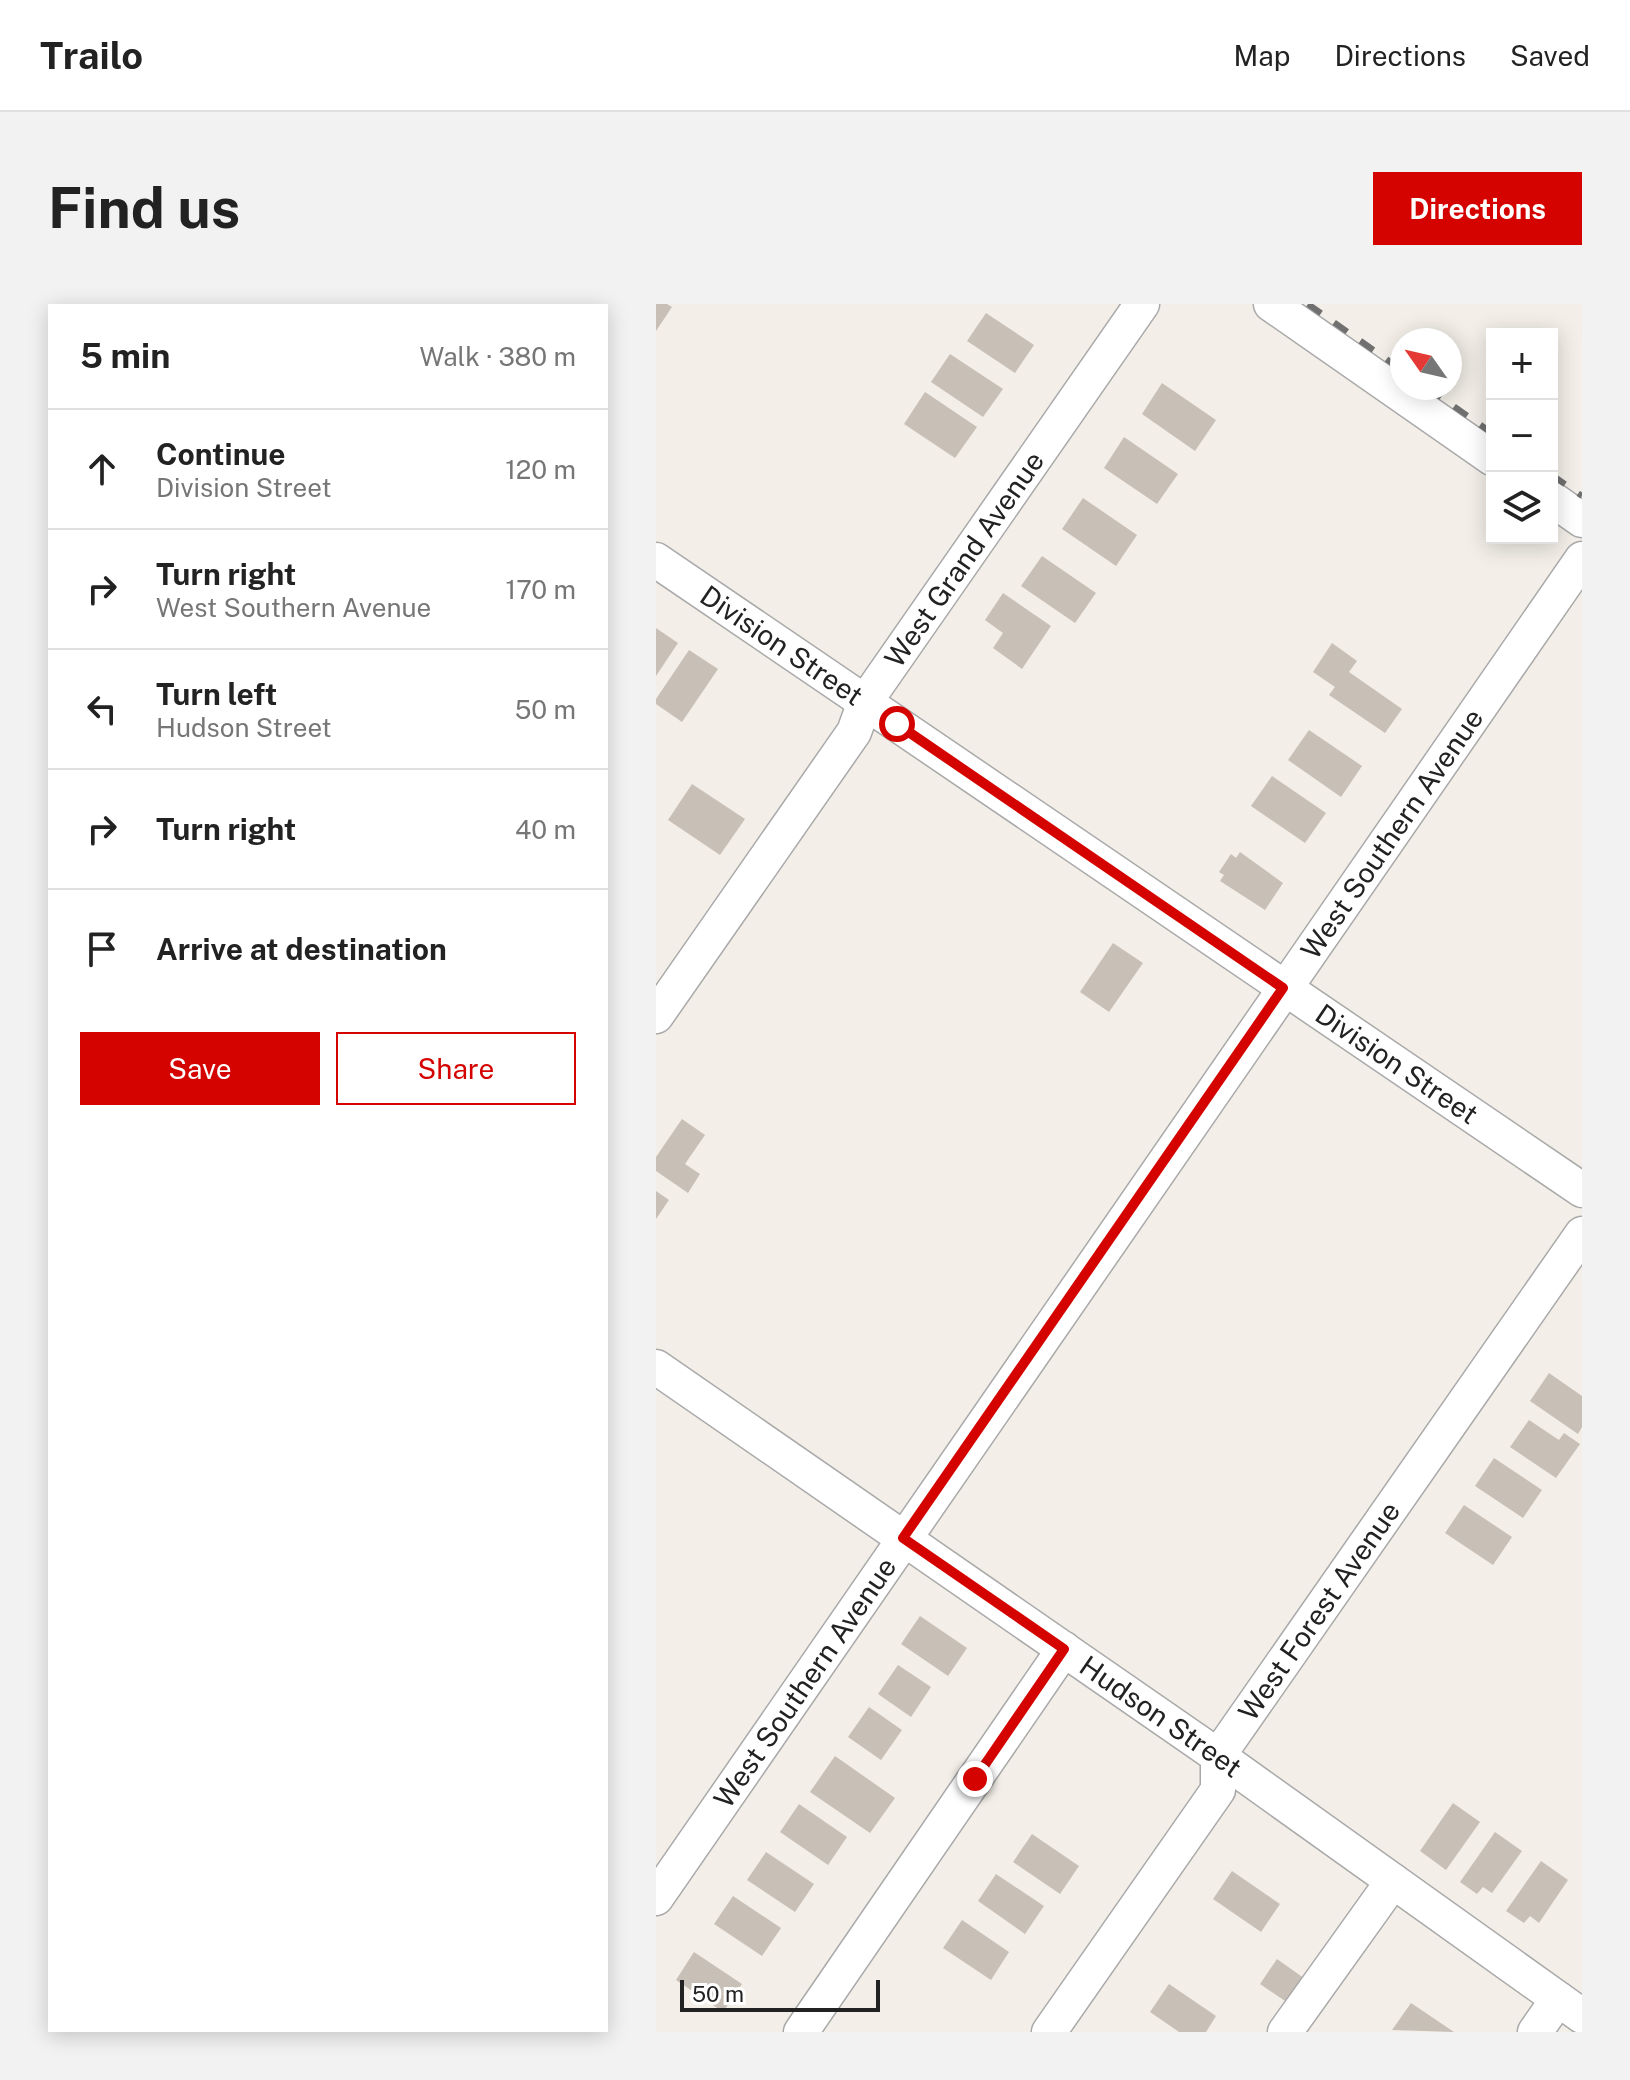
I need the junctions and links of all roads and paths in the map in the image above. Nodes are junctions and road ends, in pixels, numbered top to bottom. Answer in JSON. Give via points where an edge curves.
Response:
{"nodes":[{"id":1,"x":1142,"y":304,"type":"edge"},
{"id":2,"x":1271,"y":304,"type":"edge"},
{"id":3,"x":1486,"y":454,"type":"edge"},
{"id":4,"x":1558,"y":503,"type":"edge"},
{"id":5,"x":1582,"y":520,"type":"edge"},
{"id":6,"x":1582,"y":559,"type":"edge"},
{"id":7,"x":657,"y":562,"type":"edge"},
{"id":8,"x":865,"y":702,"type":"junction"},
{"id":9,"x":1283,"y":988,"type":"junction"},
{"id":10,"x":656,"y":1016,"type":"edge"},
{"id":11,"x":1582,"y":1190,"type":"edge"},
{"id":12,"x":1582,"y":1234,"type":"edge"},
{"id":13,"x":656,"y":1367,"type":"edge"},
{"id":14,"x":903,"y":1538,"type":"junction"},
{"id":15,"x":1064,"y":1649,"type":"junction"},
{"id":16,"x":1218,"y":1756,"type":"junction"},
{"id":17,"x":1393,"y":1881,"type":"junction"},
{"id":18,"x":656,"y":1898,"type":"edge"},
{"id":19,"x":1570,"y":2008,"type":"edge"},
{"id":20,"x":801,"y":2032,"type":"edge"},
{"id":21,"x":1049,"y":2032,"type":"edge"},
{"id":22,"x":1285,"y":2032,"type":"edge"},
{"id":23,"x":1535,"y":2032,"type":"edge"}],
"edges":[{"from":1,"to":8,"type":"street","name":"West Grand Avenue"},
{"from":2,"to":3,"type":"street"},
{"from":4,"to":5,"type":"street"},
{"from":6,"to":9,"type":"street","name":"West Southern Avenue"},
{"from":7,"to":8,"type":"street","name":"Division Street"},
{"from":8,"to":9,"type":"street","name":"Division Street"},
{"from":8,"to":10,"type":"street","name":"West Grand Avenue","via":[[851,737]]},
{"from":9,"to":11,"type":"street","name":"Division Street"},
{"from":9,"to":14,"type":"street","name":"West Southern Avenue"},
{"from":12,"to":16,"type":"street","name":"West Forest Avenue"},
{"from":13,"to":14,"type":"street","name":"Hudson Street"},
{"from":14,"to":15,"type":"street","name":"Hudson Street"},
{"from":14,"to":18,"type":"street","name":"West Southern Avenue"},
{"from":15,"to":16,"type":"street","name":"Hudson Street"},
{"from":15,"to":20,"type":"street"},
{"from":16,"to":17,"type":"street","name":"Hudson Street"},
{"from":16,"to":21,"type":"street","name":"West Forest Avenue","via":[[1218,1790]]},
{"from":17,"to":19,"type":"street","name":"Hudson Street"},
{"from":17,"to":22,"type":"street"},
{"from":19,"to":23,"type":"street"}]}
